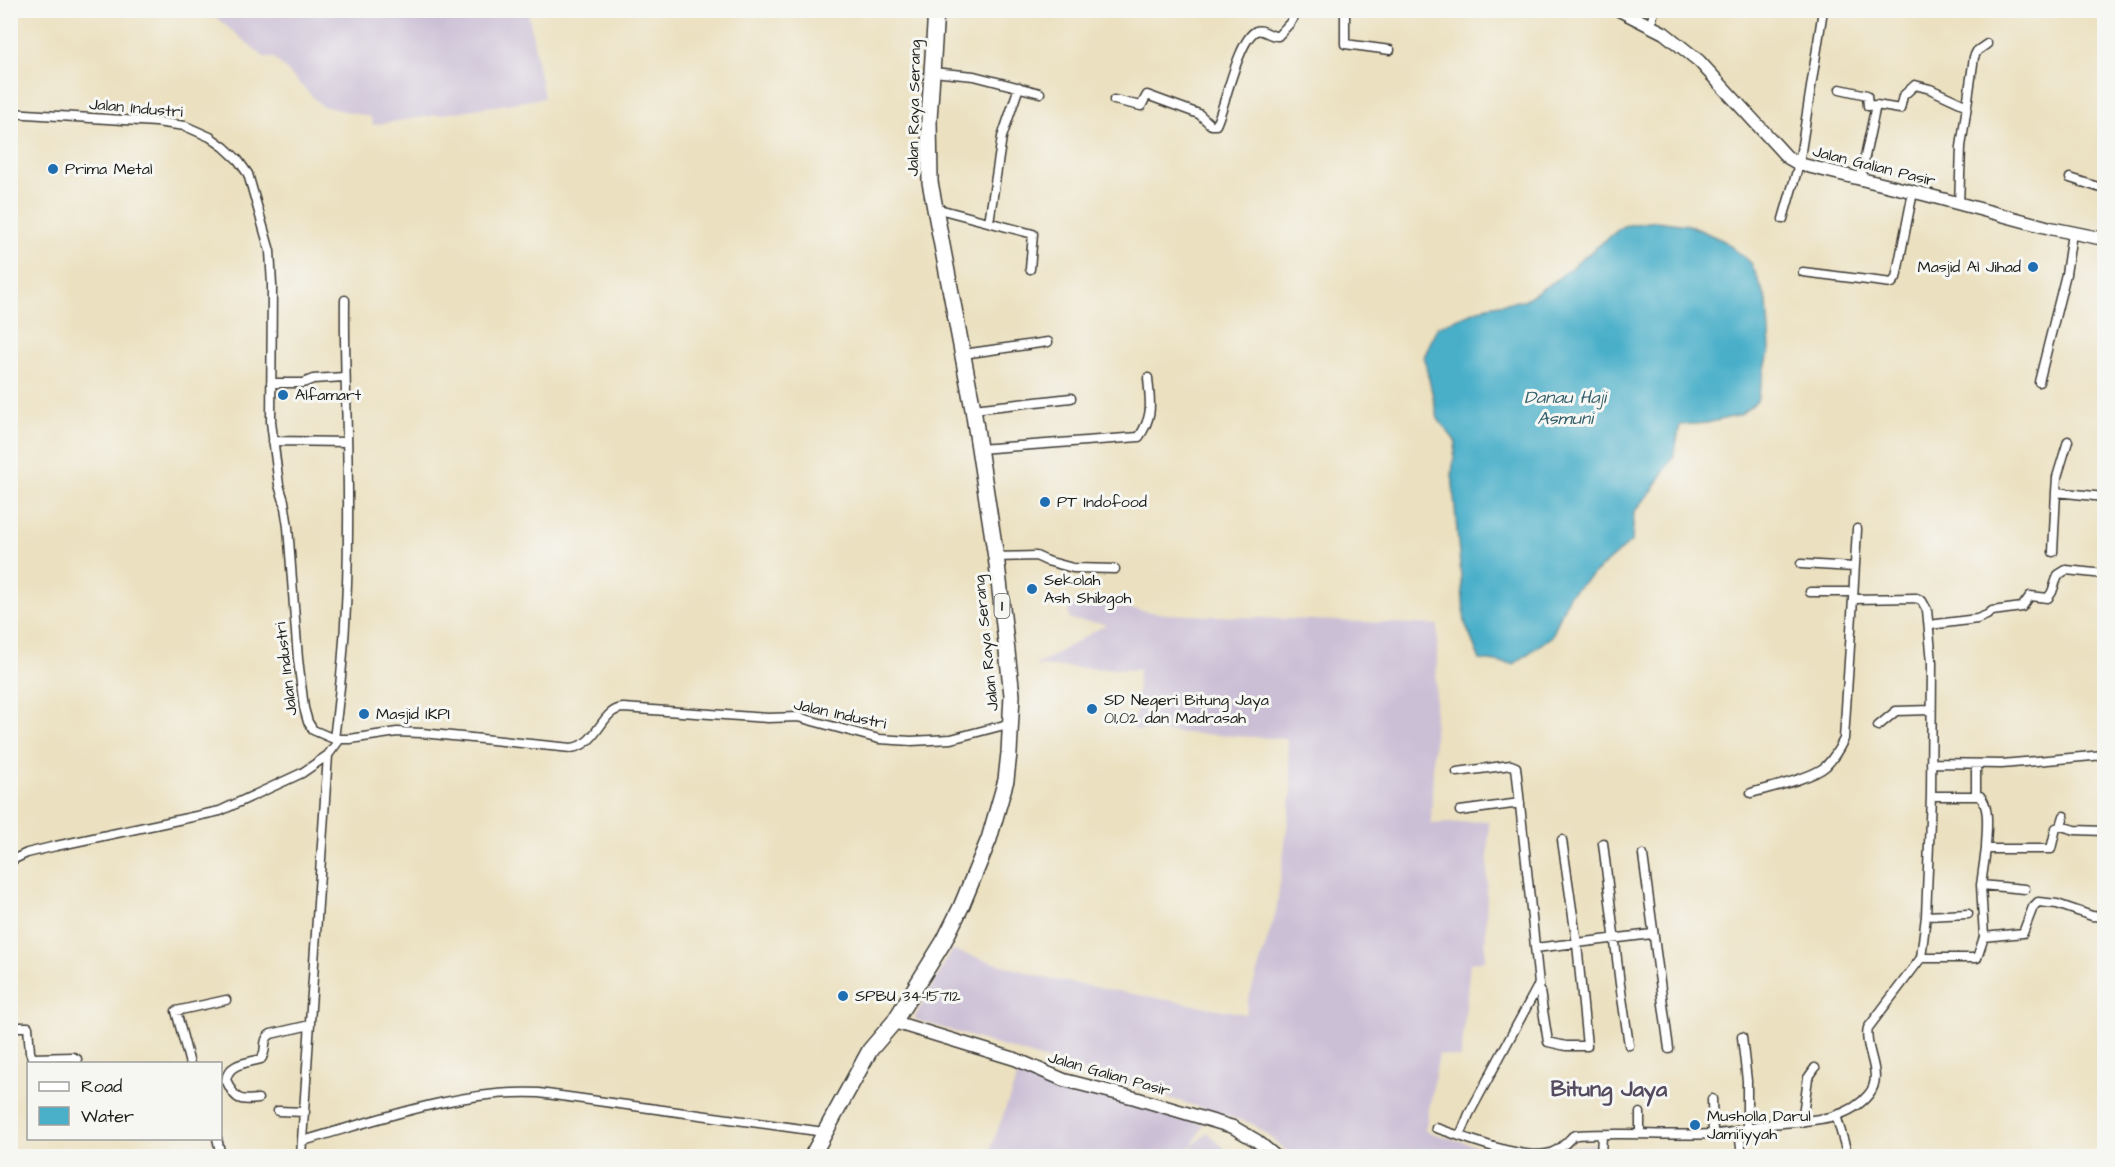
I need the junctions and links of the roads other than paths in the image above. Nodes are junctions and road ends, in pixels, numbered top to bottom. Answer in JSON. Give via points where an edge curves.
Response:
{"nodes":[{"id":1,"x":936,"y":10,"type":"edge"},
{"id":2,"x":1298,"y":10,"type":"edge"},
{"id":3,"x":1345,"y":10,"type":"edge"},
{"id":4,"x":1619,"y":10,"type":"edge"},
{"id":5,"x":1654,"y":10,"type":"edge"},
{"id":6,"x":1823,"y":10,"type":"edge"},
{"id":7,"x":1651,"y":25,"type":"junction"},
{"id":8,"x":1987,"y":44,"type":"dead end"},
{"id":9,"x":1390,"y":50,"type":"dead end"},
{"id":10,"x":932,"y":72,"type":"junction"},
{"id":11,"x":1020,"y":87,"type":"junction"},
{"id":12,"x":1840,"y":89,"type":"dead end"},
{"id":13,"x":1040,"y":93,"type":"dead end"},
{"id":14,"x":1114,"y":100,"type":"dead end"},
{"id":15,"x":1876,"y":105,"type":"junction"},
{"id":16,"x":1967,"y":106,"type":"junction"},
{"id":17,"x":10,"y":113,"type":"edge"},
{"id":18,"x":1800,"y":164,"type":"junction"},
{"id":19,"x":2070,"y":178,"type":"dead end"},
{"id":20,"x":1860,"y":180,"type":"junction"},
{"id":21,"x":2104,"y":189,"type":"edge"},
{"id":22,"x":1913,"y":192,"type":"junction"},
{"id":23,"x":1959,"y":205,"type":"junction"},
{"id":24,"x":935,"y":208,"type":"junction"},
{"id":25,"x":1783,"y":219,"type":"dead end"},
{"id":26,"x":989,"y":222,"type":"junction"},
{"id":27,"x":2072,"y":232,"type":"junction"},
{"id":28,"x":2104,"y":239,"type":"edge"},
{"id":29,"x":1030,"y":269,"type":"dead end"},
{"id":30,"x":1803,"y":272,"type":"dead end"},
{"id":31,"x":345,"y":300,"type":"dead end"},
{"id":32,"x":1048,"y":342,"type":"dead end"},
{"id":33,"x":963,"y":354,"type":"junction"},
{"id":34,"x":344,"y":377,"type":"junction"},
{"id":35,"x":1148,"y":378,"type":"dead end"},
{"id":36,"x":2039,"y":382,"type":"dead end"},
{"id":37,"x":271,"y":383,"type":"junction"},
{"id":38,"x":1071,"y":398,"type":"dead end"},
{"id":39,"x":973,"y":409,"type":"junction"},
{"id":40,"x":273,"y":441,"type":"junction"},
{"id":41,"x":2068,"y":441,"type":"dead end"},
{"id":42,"x":347,"y":442,"type":"junction"},
{"id":43,"x":979,"y":449,"type":"junction"},
{"id":44,"x":2056,"y":492,"type":"junction"},
{"id":45,"x":2104,"y":497,"type":"edge"},
{"id":46,"x":1857,"y":529,"type":"dead end"},
{"id":47,"x":2053,"y":552,"type":"dead end"},
{"id":48,"x":996,"y":557,"type":"junction"},
{"id":49,"x":1801,"y":564,"type":"dead end"},
{"id":50,"x":1854,"y":567,"type":"junction"},
{"id":51,"x":1115,"y":569,"type":"dead end"},
{"id":52,"x":2104,"y":574,"type":"edge"},
{"id":53,"x":1810,"y":592,"type":"dead end"},
{"id":54,"x":1853,"y":596,"type":"junction"},
{"id":55,"x":1929,"y":625,"type":"junction"},
{"id":56,"x":1931,"y":710,"type":"junction"},
{"id":57,"x":1012,"y":723,"type":"junction"},
{"id":58,"x":1878,"y":726,"type":"dead end"},
{"id":59,"x":337,"y":739,"type":"junction"},
{"id":60,"x":328,"y":755,"type":"junction"},
{"id":61,"x":2104,"y":755,"type":"edge"},
{"id":62,"x":1931,"y":763,"type":"junction"},
{"id":63,"x":1976,"y":764,"type":"junction"},
{"id":64,"x":1457,"y":772,"type":"dead end"},
{"id":65,"x":1751,"y":793,"type":"dead end"},
{"id":66,"x":1976,"y":795,"type":"junction"},
{"id":67,"x":1931,"y":796,"type":"junction"},
{"id":68,"x":1520,"y":803,"type":"junction"},
{"id":69,"x":1460,"y":811,"type":"dead end"},
{"id":70,"x":2064,"y":816,"type":"dead end"},
{"id":71,"x":2061,"y":826,"type":"junction"},
{"id":72,"x":2104,"y":831,"type":"edge"},
{"id":73,"x":1562,"y":840,"type":"dead end"},
{"id":74,"x":1603,"y":843,"type":"dead end"},
{"id":75,"x":1986,"y":849,"type":"junction"},
{"id":76,"x":1643,"y":855,"type":"dead end"},
{"id":77,"x":10,"y":861,"type":"edge"},
{"id":78,"x":1982,"y":885,"type":"junction"},
{"id":79,"x":2025,"y":889,"type":"dead end"},
{"id":80,"x":1968,"y":914,"type":"dead end"},
{"id":81,"x":1926,"y":916,"type":"junction"},
{"id":82,"x":2104,"y":917,"type":"edge"},
{"id":83,"x":1652,"y":934,"type":"junction"},
{"id":84,"x":1984,"y":937,"type":"junction"},
{"id":85,"x":1615,"y":939,"type":"junction"},
{"id":86,"x":1577,"y":944,"type":"junction"},
{"id":87,"x":1535,"y":948,"type":"junction"},
{"id":88,"x":1921,"y":958,"type":"junction"},
{"id":89,"x":1539,"y":984,"type":"junction"},
{"id":90,"x":226,"y":1000,"type":"dead end"},
{"id":91,"x":894,"y":1022,"type":"junction"},
{"id":92,"x":310,"y":1025,"type":"junction"},
{"id":93,"x":10,"y":1027,"type":"edge"},
{"id":94,"x":1743,"y":1037,"type":"dead end"},
{"id":95,"x":1629,"y":1045,"type":"dead end"},
{"id":96,"x":1669,"y":1049,"type":"dead end"},
{"id":97,"x":78,"y":1062,"type":"edge"},
{"id":98,"x":189,"y":1062,"type":"edge"},
{"id":99,"x":1815,"y":1068,"type":"dead end"},
{"id":100,"x":223,"y":1081,"type":"edge"},
{"id":101,"x":258,"y":1099,"type":"dead end"},
{"id":102,"x":1712,"y":1099,"type":"dead end"},
{"id":103,"x":278,"y":1112,"type":"dead end"},
{"id":104,"x":305,"y":1112,"type":"junction"},
{"id":105,"x":1640,"y":1113,"type":"dead end"},
{"id":106,"x":1836,"y":1115,"type":"junction"},
{"id":107,"x":1802,"y":1122,"type":"junction"},
{"id":108,"x":1436,"y":1128,"type":"dead end"},
{"id":109,"x":1743,"y":1130,"type":"junction"},
{"id":110,"x":824,"y":1132,"type":"junction"},
{"id":111,"x":1640,"y":1134,"type":"junction"},
{"id":112,"x":1602,"y":1135,"type":"junction"},
{"id":113,"x":1713,"y":1135,"type":"junction"},
{"id":114,"x":1460,"y":1136,"type":"junction"},
{"id":115,"x":218,"y":1140,"type":"edge"},
{"id":116,"x":303,"y":1141,"type":"junction"},
{"id":117,"x":222,"y":1156,"type":"edge"},
{"id":118,"x":301,"y":1156,"type":"edge"},
{"id":119,"x":812,"y":1156,"type":"edge"},
{"id":120,"x":1275,"y":1156,"type":"edge"},
{"id":121,"x":1602,"y":1156,"type":"edge"},
{"id":122,"x":1742,"y":1156,"type":"edge"},
{"id":123,"x":1848,"y":1156,"type":"edge"}],
"edges":[{"from":1,"to":10,"type":"highway","name":"Jalan Raya Serang","number":"1"},
{"from":2,"to":14,"type":"street","via":[[1278,36],[1261,30],[1250,37],[1216,125],[1199,114],[1146,95],[1141,106]]},
{"from":3,"to":9,"type":"street","via":[[1345,44]]},
{"from":4,"to":7,"type":"street","name":"Jalan Galian Pasir"},
{"from":5,"to":7,"type":"street"},
{"from":6,"to":18,"type":"street"},
{"from":7,"to":18,"type":"street","name":"Jalan Galian Pasir","via":[[1699,61],[1787,157]]},
{"from":8,"to":16,"type":"street","via":[[1974,57]]},
{"from":10,"to":11,"type":"street","via":[[974,76]]},
{"from":10,"to":24,"type":"highway","name":"Jalan Raya Serang","number":"1","via":[[930,182]]},
{"from":11,"to":13,"type":"street"},
{"from":11,"to":26,"type":"street","via":[[1002,136]]},
{"from":12,"to":15,"type":"street","via":[[1867,95],[1868,106]]},
{"from":15,"to":16,"type":"street","via":[[1900,109],[1903,96],[1915,85]]},
{"from":15,"to":20,"type":"street"},
{"from":16,"to":23,"type":"street"},
{"from":17,"to":37,"type":"street","name":"Jalan Industri","via":[[185,126],[210,137],[238,160],[248,174],[270,251]]},
{"from":18,"to":20,"type":"street","name":"Jalan Galian Pasir"},
{"from":18,"to":25,"type":"street"},
{"from":19,"to":21,"type":"street"},
{"from":20,"to":22,"type":"street","name":"Jalan Galian Pasir"},
{"from":22,"to":23,"type":"street","name":"Jalan Galian Pasir"},
{"from":22,"to":30,"type":"street","via":[[1892,283]]},
{"from":23,"to":27,"type":"street","name":"Jalan Galian Pasir"},
{"from":24,"to":26,"type":"street"},
{"from":24,"to":33,"type":"highway","name":"Jalan Raya Serang","number":"1"},
{"from":26,"to":29,"type":"street","via":[[1033,234]]},
{"from":27,"to":28,"type":"street","name":"Jalan Galian Pasir"},
{"from":27,"to":36,"type":"street","via":[[2066,274]]},
{"from":31,"to":34,"type":"street"},
{"from":32,"to":33,"type":"street"},
{"from":33,"to":39,"type":"highway","name":"Jalan Raya Serang","number":"1"},
{"from":34,"to":37,"type":"street"},
{"from":34,"to":42,"type":"street"},
{"from":35,"to":43,"type":"street","via":[[1151,409],[1148,424],[1139,437]]},
{"from":37,"to":40,"type":"street","name":"Jalan Industri"},
{"from":38,"to":39,"type":"street"},
{"from":39,"to":43,"type":"highway","name":"Jalan Raya Serang","number":"1"},
{"from":40,"to":42,"type":"street"},
{"from":40,"to":59,"type":"street","name":"Jalan Industri","via":[[288,527],[304,708],[313,730]]},
{"from":41,"to":44,"type":"street"},
{"from":42,"to":59,"type":"street","via":[[348,553]]},
{"from":43,"to":48,"type":"highway","name":"Jalan Raya Serang","number":"1"},
{"from":44,"to":45,"type":"street"},
{"from":44,"to":47,"type":"street"},
{"from":46,"to":50,"type":"street"},
{"from":48,"to":51,"type":"street","via":[[1036,556],[1073,568]]},
{"from":48,"to":57,"type":"highway","name":"Jalan Raya Serang","number":"1"},
{"from":49,"to":50,"type":"street"},
{"from":50,"to":54,"type":"street"},
{"from":52,"to":55,"type":"street","via":[[2066,570],[2058,575],[2048,598],[2030,597],[2022,607],[1992,611],[1977,620]]},
{"from":53,"to":54,"type":"street"},
{"from":54,"to":55,"type":"street","via":[[1916,598],[1928,610]]},
{"from":54,"to":65,"type":"street","via":[[1844,739],[1840,747],[1824,768]]},
{"from":55,"to":56,"type":"street"},
{"from":56,"to":58,"type":"street","via":[[1896,711]]},
{"from":56,"to":62,"type":"street"},
{"from":57,"to":59,"type":"street","name":"Jalan Industri","via":[[951,739],[911,741],[879,739],[798,717],[623,708],[613,710],[588,742],[576,748],[397,732]]},
{"from":57,"to":91,"type":"highway","name":"Jalan Raya Serang","number":"1","via":[[1006,780],[970,886],[944,941]]},
{"from":59,"to":60,"type":"street"},
{"from":60,"to":77,"type":"street","via":[[302,773],[220,811],[56,846]]},
{"from":60,"to":92,"type":"street"},
{"from":61,"to":63,"type":"street"},
{"from":62,"to":63,"type":"street"},
{"from":62,"to":67,"type":"street"},
{"from":63,"to":66,"type":"street"},
{"from":64,"to":68,"type":"street","via":[[1514,765]]},
{"from":66,"to":67,"type":"street"},
{"from":66,"to":75,"type":"street","via":[[1983,799],[1986,812]]},
{"from":67,"to":81,"type":"street"},
{"from":68,"to":69,"type":"street"},
{"from":68,"to":87,"type":"street"},
{"from":70,"to":71,"type":"street"},
{"from":71,"to":72,"type":"street"},
{"from":71,"to":75,"type":"street","via":[[2056,828],[2051,849]]},
{"from":73,"to":86,"type":"street"},
{"from":74,"to":85,"type":"street"},
{"from":75,"to":78,"type":"street"},
{"from":76,"to":83,"type":"street"},
{"from":78,"to":79,"type":"street"},
{"from":78,"to":84,"type":"street"},
{"from":80,"to":81,"type":"street"},
{"from":81,"to":88,"type":"street"},
{"from":82,"to":84,"type":"street","via":[[2038,902],[2023,933]]},
{"from":83,"to":85,"type":"street"},
{"from":83,"to":96,"type":"street"},
{"from":84,"to":88,"type":"street","via":[[1977,958]]},
{"from":85,"to":86,"type":"street"},
{"from":85,"to":95,"type":"street"},
{"from":86,"to":87,"type":"street"},
{"from":86,"to":89,"type":"street","via":[[1587,1046],[1548,1042]]},
{"from":87,"to":89,"type":"street"},
{"from":88,"to":106,"type":"street","via":[[1868,1028],[1874,1085],[1847,1112]]},
{"from":89,"to":114,"type":"street"},
{"from":90,"to":98,"type":"street","via":[[176,1011]]},
{"from":91,"to":110,"type":"highway","name":"Jalan Raya Serang","number":"1","via":[[870,1050]]},
{"from":91,"to":120,"type":"street","name":"Jalan Galian Pasir","via":[[1015,1059],[1064,1080],[1233,1127]]},
{"from":92,"to":100,"type":"street","via":[[267,1036],[264,1057],[234,1067]]},
{"from":92,"to":104,"type":"street"},
{"from":93,"to":97,"type":"street","via":[[28,1027],[32,1058],[73,1057]]},
{"from":94,"to":109,"type":"street","via":[[1747,1082]]},
{"from":99,"to":107,"type":"street","via":[[1808,1078]]},
{"from":100,"to":101,"type":"street","via":[[240,1100]]},
{"from":102,"to":113,"type":"street"},
{"from":103,"to":104,"type":"street"},
{"from":104,"to":116,"type":"street"},
{"from":105,"to":111,"type":"street"},
{"from":106,"to":107,"type":"street"},
{"from":106,"to":123,"type":"street"},
{"from":107,"to":109,"type":"street"},
{"from":108,"to":114,"type":"street"},
{"from":109,"to":113,"type":"street"},
{"from":109,"to":122,"type":"street"},
{"from":110,"to":116,"type":"street","via":[[515,1092],[399,1113]]},
{"from":110,"to":119,"type":"highway","name":"Jalan Raya Serang","number":"1"},
{"from":111,"to":112,"type":"street"},
{"from":111,"to":113,"type":"street"},
{"from":112,"to":114,"type":"street","via":[[1573,1136],[1554,1153],[1535,1155]]},
{"from":112,"to":121,"type":"street"},
{"from":115,"to":117,"type":"street"},
{"from":116,"to":118,"type":"street"}]}
